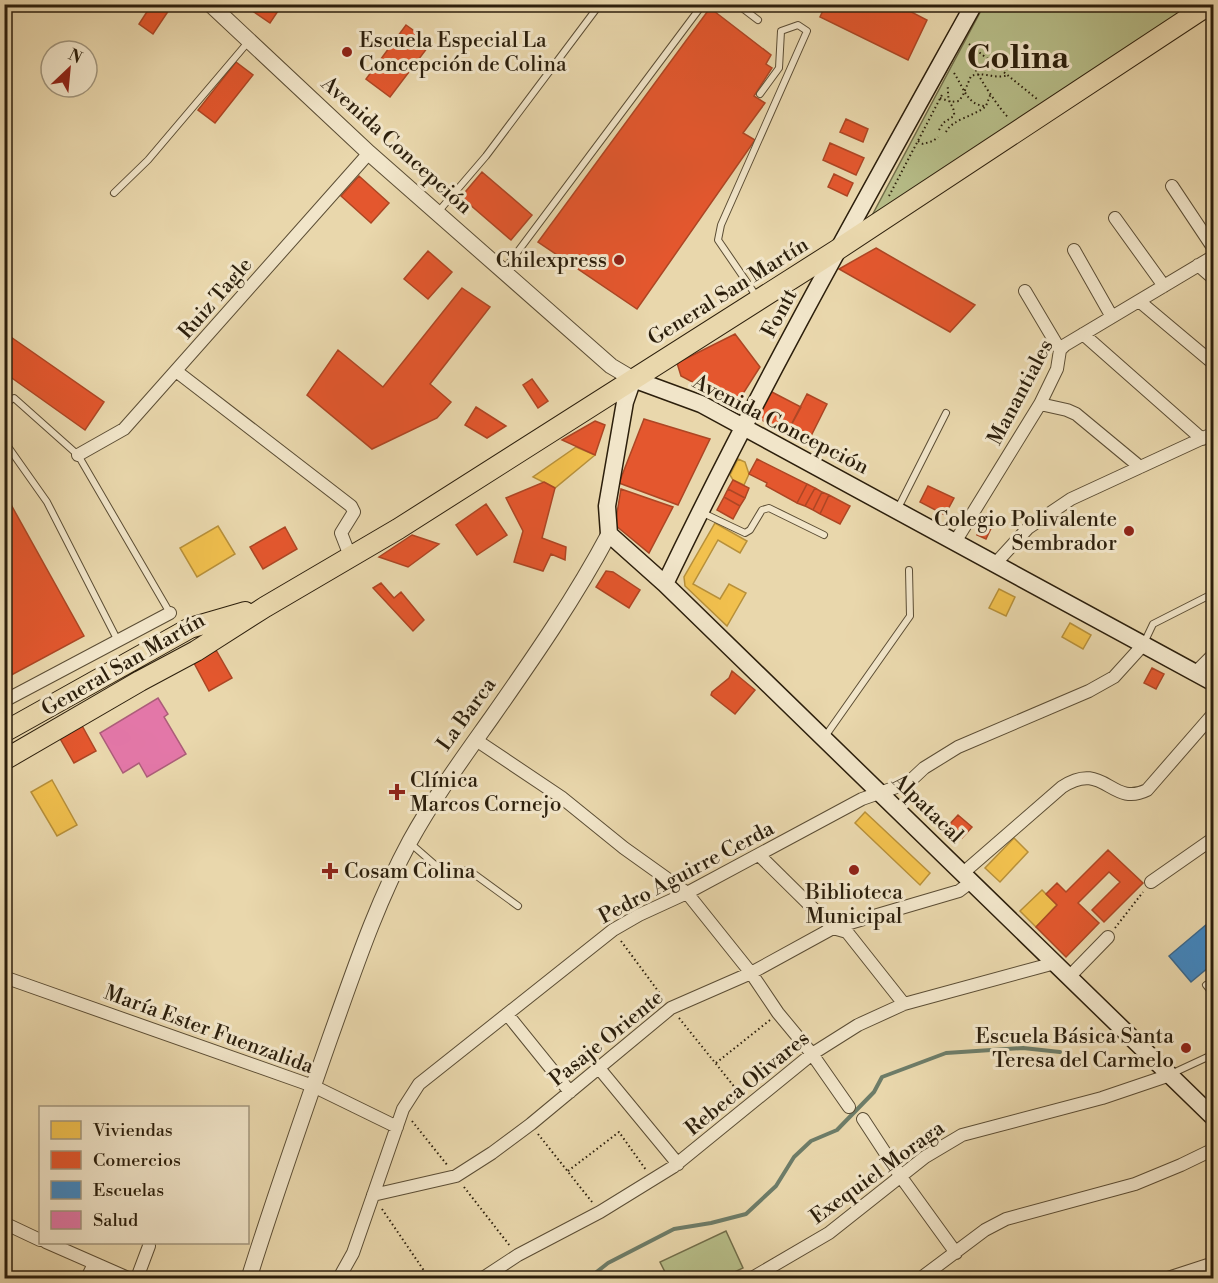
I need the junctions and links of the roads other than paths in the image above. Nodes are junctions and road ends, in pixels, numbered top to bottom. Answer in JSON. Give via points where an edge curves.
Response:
{"nodes":[{"id":1,"x":210,"y":4,"type":"edge"},
{"id":2,"x":600,"y":4,"type":"edge"},
{"id":3,"x":703,"y":4,"type":"edge"},
{"id":4,"x":737,"y":4,"type":"edge"},
{"id":5,"x":974,"y":4,"type":"edge"},
{"id":6,"x":1210,"y":4,"type":"edge"},
{"id":7,"x":758,"y":20,"type":"dead end"},
{"id":8,"x":249,"y":40,"type":"junction"},
{"id":9,"x":760,"y":94,"type":"dead end"},
{"id":10,"x":369,"y":153,"type":"junction"},
{"id":11,"x":1172,"y":186,"type":"dead end"},
{"id":12,"x":114,"y":193,"type":"dead end"},
{"id":13,"x":437,"y":212,"type":"junction"},
{"id":14,"x":1115,"y":218,"type":"dead end"},
{"id":15,"x":1214,"y":249,"type":"edge"},
{"id":16,"x":837,"y":250,"type":"junction"},
{"id":17,"x":1074,"y":250,"type":"dead end"},
{"id":18,"x":1214,"y":256,"type":"edge"},
{"id":19,"x":1198,"y":265,"type":"junction"},
{"id":20,"x":504,"y":270,"type":"junction"},
{"id":21,"x":1214,"y":279,"type":"edge"},
{"id":22,"x":1164,"y":286,"type":"junction"},
{"id":23,"x":1024,"y":291,"type":"dead end"},
{"id":24,"x":758,"y":300,"type":"junction"},
{"id":25,"x":1139,"y":301,"type":"junction"},
{"id":26,"x":1112,"y":317,"type":"junction"},
{"id":27,"x":1083,"y":334,"type":"junction"},
{"id":28,"x":1060,"y":350,"type":"junction"},
{"id":29,"x":1214,"y":364,"type":"edge"},
{"id":30,"x":176,"y":371,"type":"junction"},
{"id":31,"x":633,"y":379,"type":"junction"},
{"id":32,"x":4,"y":404,"type":"edge"},
{"id":33,"x":1040,"y":404,"type":"junction"},
{"id":34,"x":946,"y":413,"type":"dead end"},
{"id":35,"x":744,"y":427,"type":"junction"},
{"id":36,"x":1208,"y":436,"type":"edge"},
{"id":37,"x":4,"y":441,"type":"edge"},
{"id":38,"x":78,"y":455,"type":"junction"},
{"id":39,"x":1140,"y":467,"type":"junction"},
{"id":40,"x":897,"y":510,"type":"junction"},
{"id":41,"x":700,"y":511,"type":"junction"},
{"id":42,"x":609,"y":534,"type":"junction"},
{"id":43,"x":824,"y":535,"type":"dead end"},
{"id":44,"x":955,"y":542,"type":"junction"},
{"id":45,"x":350,"y":556,"type":"junction"},
{"id":46,"x":995,"y":564,"type":"junction"},
{"id":47,"x":909,"y":570,"type":"dead end"},
{"id":48,"x":665,"y":584,"type":"junction"},
{"id":49,"x":1214,"y":593,"type":"edge"},
{"id":50,"x":265,"y":607,"type":"junction"},
{"id":51,"x":170,"y":613,"type":"joint"},
{"id":52,"x":118,"y":642,"type":"junction"},
{"id":53,"x":1143,"y":645,"type":"junction"},
{"id":54,"x":1214,"y":654,"type":"edge"},
{"id":55,"x":130,"y":663,"type":"junction"},
{"id":56,"x":1195,"y":673,"type":"junction"},
{"id":57,"x":140,"y":681,"type":"junction"},
{"id":58,"x":1214,"y":683,"type":"edge"},
{"id":59,"x":4,"y":701,"type":"edge"},
{"id":60,"x":1214,"y":713,"type":"edge"},
{"id":61,"x":4,"y":732,"type":"edge"},
{"id":62,"x":824,"y":738,"type":"junction"},
{"id":63,"x":476,"y":740,"type":"junction"},
{"id":64,"x":4,"y":760,"type":"edge"},
{"id":65,"x":881,"y":794,"type":"junction"},
{"id":66,"x":1214,"y":838,"type":"edge"},
{"id":67,"x":410,"y":842,"type":"junction"},
{"id":68,"x":759,"y":855,"type":"junction"},
{"id":69,"x":967,"y":878,"type":"junction"},
{"id":70,"x":1151,"y":882,"type":"road end"},
{"id":71,"x":687,"y":893,"type":"junction"},
{"id":72,"x":518,"y":906,"type":"dead end"},
{"id":73,"x":833,"y":928,"type":"junction"},
{"id":74,"x":1108,"y":938,"type":"road end"},
{"id":75,"x":1055,"y":963,"type":"junction"},
{"id":76,"x":751,"y":973,"type":"junction"},
{"id":77,"x":4,"y":977,"type":"edge"},
{"id":78,"x":1070,"y":977,"type":"junction"},
{"id":79,"x":1206,"y":985,"type":"dead end"},
{"id":80,"x":1214,"y":995,"type":"edge"},
{"id":81,"x":904,"y":1004,"type":"junction"},
{"id":82,"x":507,"y":1014,"type":"junction"},
{"id":83,"x":812,"y":1054,"type":"junction"},
{"id":84,"x":1214,"y":1054,"type":"edge"},
{"id":85,"x":598,"y":1067,"type":"junction"},
{"id":86,"x":1170,"y":1075,"type":"junction"},
{"id":87,"x":313,"y":1086,"type":"junction"},
{"id":88,"x":570,"y":1092,"type":"junction"},
{"id":89,"x":849,"y":1107,"type":"dead end"},
{"id":90,"x":1214,"y":1118,"type":"edge"},
{"id":91,"x":863,"y":1119,"type":"dead end"},
{"id":92,"x":397,"y":1127,"type":"junction"},
{"id":93,"x":1214,"y":1149,"type":"edge"},
{"id":94,"x":678,"y":1164,"type":"junction"},
{"id":95,"x":901,"y":1178,"type":"junction"},
{"id":96,"x":373,"y":1195,"type":"junction"},
{"id":97,"x":4,"y":1223,"type":"edge"},
{"id":98,"x":39,"y":1240,"type":"edge"},
{"id":99,"x":50,"y":1244,"type":"edge"},
{"id":100,"x":149,"y":1246,"type":"dead end"},
{"id":101,"x":956,"y":1253,"type":"junction"},
{"id":102,"x":1214,"y":1263,"type":"edge"},
{"id":103,"x":94,"y":1264,"type":"junction"},
{"id":104,"x":938,"y":1274,"type":"edge"},
{"id":105,"x":87,"y":1278,"type":"edge"},
{"id":106,"x":128,"y":1278,"type":"edge"},
{"id":107,"x":136,"y":1278,"type":"edge"},
{"id":108,"x":249,"y":1278,"type":"edge"},
{"id":109,"x":339,"y":1278,"type":"edge"},
{"id":110,"x":483,"y":1278,"type":"edge"},
{"id":111,"x":752,"y":1278,"type":"edge"},
{"id":112,"x":921,"y":1278,"type":"edge"},
{"id":113,"x":1168,"y":1278,"type":"edge"}],
"edges":[{"from":1,"to":8,"type":"street","name":"Avenida Concepción"},
{"from":2,"to":13,"type":"lane","via":[[486,156]]},
{"from":3,"to":20,"type":"lane"},
{"from":4,"to":7,"type":"lane"},
{"from":5,"to":16,"type":"main road","name":"Fontt"},
{"from":6,"to":16,"type":"main road","name":"General San Martín"},
{"from":8,"to":10,"type":"street","name":"Avenida Concepción"},
{"from":8,"to":12,"type":"lane","via":[[148,160]]},
{"from":9,"to":24,"type":"lane","via":[[779,68],[781,31],[798,25],[807,31],[721,225],[718,240]]},
{"from":10,"to":13,"type":"street","name":"Avenida Concepción"},
{"from":10,"to":30,"type":"street","name":"Ruiz Tagle"},
{"from":11,"to":15,"type":"street"},
{"from":13,"to":20,"type":"street","name":"Avenida Concepción"},
{"from":14,"to":22,"type":"street"},
{"from":16,"to":24,"type":"main road","name":"General San Martín"},
{"from":16,"to":35,"type":"main road","name":"Fontt"},
{"from":17,"to":26,"type":"street"},
{"from":18,"to":19,"type":"street","name":"Manantiales"},
{"from":19,"to":21,"type":"street"},
{"from":19,"to":22,"type":"street","name":"Manantiales"},
{"from":20,"to":31,"type":"street","name":"Avenida Concepción","via":[[611,366]]},
{"from":22,"to":25,"type":"street","name":"Manantiales"},
{"from":23,"to":28,"type":"street"},
{"from":24,"to":31,"type":"main road","name":"General San Martín"},
{"from":25,"to":26,"type":"street","name":"Manantiales"},
{"from":25,"to":29,"type":"street"},
{"from":26,"to":27,"type":"street","name":"Manantiales"},
{"from":27,"to":28,"type":"street","name":"Manantiales"},
{"from":27,"to":36,"type":"street"},
{"from":28,"to":33,"type":"street","name":"Manantiales","via":[[1057,369]]},
{"from":30,"to":38,"type":"street","name":"Ruiz Tagle","via":[[124,429]]},
{"from":30,"to":45,"type":"street","via":[[351,506],[354,512],[341,533]]},
{"from":31,"to":35,"type":"main road","name":"Avenida Concepción","via":[[701,404]]},
{"from":31,"to":42,"type":"main road","via":[[607,506]]},
{"from":31,"to":45,"type":"main road","name":"General San Martín"},
{"from":32,"to":38,"type":"lane","via":[[14,399]]},
{"from":33,"to":39,"type":"street","via":[[1076,414]]},
{"from":33,"to":44,"type":"street","name":"Manantiales"},
{"from":34,"to":40,"type":"lane"},
{"from":35,"to":40,"type":"main road","name":"Avenida Concepción"},
{"from":35,"to":41,"type":"main road","name":"Fontt"},
{"from":36,"to":39,"type":"street"},
{"from":37,"to":52,"type":"lane","via":[[47,502]]},
{"from":38,"to":51,"type":"lane"},
{"from":39,"to":46,"type":"street","via":[[1045,515]]},
{"from":40,"to":44,"type":"main road","name":"Avenida Concepción"},
{"from":41,"to":43,"type":"lane","via":[[745,533],[762,510],[769,508]]},
{"from":41,"to":48,"type":"main road","name":"Fontt"},
{"from":42,"to":48,"type":"main road","name":"Alpatacal"},
{"from":42,"to":63,"type":"street","name":"La Barca","via":[[552,630]]},
{"from":44,"to":46,"type":"main road","name":"Avenida Concepción"},
{"from":45,"to":50,"type":"main road","name":"General San Martín"},
{"from":46,"to":53,"type":"main road","name":"Avenida Concepción"},
{"from":47,"to":62,"type":"lane","via":[[910,616]]},
{"from":48,"to":62,"type":"main road","name":"Alpatacal"},
{"from":49,"to":53,"type":"lane","via":[[1153,624]]},
{"from":50,"to":55,"type":"main road","name":"General San Martín","via":[[190,628]]},
{"from":50,"to":57,"type":"main road","name":"General San Martín"},
{"from":51,"to":52,"type":"street"},
{"from":52,"to":55,"type":"street"},
{"from":52,"to":59,"type":"street"},
{"from":53,"to":56,"type":"main road","name":"Avenida Concepción"},
{"from":53,"to":65,"type":"street","name":"Pedro Aguirre Cerda","via":[[1114,677],[958,747],[908,783]]},
{"from":54,"to":56,"type":"street"},
{"from":55,"to":57,"type":"street"},
{"from":55,"to":61,"type":"main road","name":"General San Martín"},
{"from":56,"to":58,"type":"main road","name":"Avenida Concepción"},
{"from":57,"to":64,"type":"main road","name":"General San Martín"},
{"from":60,"to":69,"type":"street","name":"Pasaje Oriente","via":[[1147,790],[1124,795],[1094,778],[1073,779]]},
{"from":62,"to":65,"type":"main road","name":"Alpatacal"},
{"from":63,"to":67,"type":"street","name":"La Barca","via":[[447,779]]},
{"from":63,"to":71,"type":"street","via":[[561,797]]},
{"from":65,"to":68,"type":"street","name":"Pedro Aguirre Cerda","via":[[862,799]]},
{"from":65,"to":69,"type":"main road","name":"Alpatacal"},
{"from":66,"to":70,"type":"street"},
{"from":67,"to":72,"type":"lane","via":[[449,877],[470,871]]},
{"from":67,"to":87,"type":"street","name":"La Barca","via":[[361,948]]},
{"from":68,"to":71,"type":"street","name":"Pedro Aguirre Cerda"},
{"from":68,"to":73,"type":"street"},
{"from":69,"to":73,"type":"street","name":"Pasaje Oriente","via":[[959,891]]},
{"from":69,"to":75,"type":"main road","name":"Alpatacal"},
{"from":71,"to":76,"type":"street"},
{"from":71,"to":82,"type":"street","name":"Pedro Aguirre Cerda","via":[[613,930]]},
{"from":73,"to":76,"type":"street","name":"Pasaje Oriente"},
{"from":73,"to":81,"type":"street","via":[[847,933]]},
{"from":74,"to":78,"type":"street"},
{"from":75,"to":78,"type":"main road","name":"Alpatacal"},
{"from":75,"to":81,"type":"street","name":"Rebeca Olivares"},
{"from":76,"to":83,"type":"street"},
{"from":76,"to":85,"type":"street","name":"Pasaje Oriente","via":[[671,1008]]},
{"from":77,"to":87,"type":"street","name":"María Ester Fuenzalida"},
{"from":78,"to":86,"type":"main road","name":"Alpatacal"},
{"from":79,"to":80,"type":"lane"},
{"from":81,"to":83,"type":"street","name":"Rebeca Olivares","via":[[858,1025]]},
{"from":82,"to":88,"type":"street"},
{"from":82,"to":92,"type":"street","name":"Pedro Aguirre Cerda","via":[[419,1084]]},
{"from":83,"to":89,"type":"street"},
{"from":83,"to":94,"type":"street","name":"Rebeca Olivares"},
{"from":84,"to":86,"type":"lane"},
{"from":85,"to":88,"type":"street","name":"Pasaje Oriente"},
{"from":85,"to":94,"type":"street"},
{"from":86,"to":90,"type":"main road","name":"Alpatacal"},
{"from":86,"to":95,"type":"street","name":"Exequiel Moraga","via":[[1102,1098],[962,1135],[925,1157]]},
{"from":87,"to":92,"type":"street","name":"María Ester Fuenzalida"},
{"from":87,"to":108,"type":"street","name":"La Barca"},
{"from":88,"to":96,"type":"street","name":"Pasaje Oriente","via":[[456,1176]]},
{"from":91,"to":95,"type":"street"},
{"from":92,"to":96,"type":"street","name":"Pedro Aguirre Cerda"},
{"from":93,"to":101,"type":"street","via":[[1135,1184],[1006,1219]]},
{"from":94,"to":110,"type":"street","name":"Rebeca Olivares"},
{"from":95,"to":101,"type":"street"},
{"from":95,"to":111,"type":"street","name":"Exequiel Moraga","via":[[829,1233]]},
{"from":96,"to":109,"type":"street","name":"Pedro Aguirre Cerda","via":[[353,1253]]},
{"from":97,"to":98,"type":"street"},
{"from":99,"to":103,"type":"street"},
{"from":100,"to":107,"type":"street"},
{"from":101,"to":104,"type":"street"},
{"from":102,"to":113,"type":"street"},
{"from":103,"to":105,"type":"street"},
{"from":103,"to":106,"type":"street"},
{"from":104,"to":112,"type":"street"}]}
